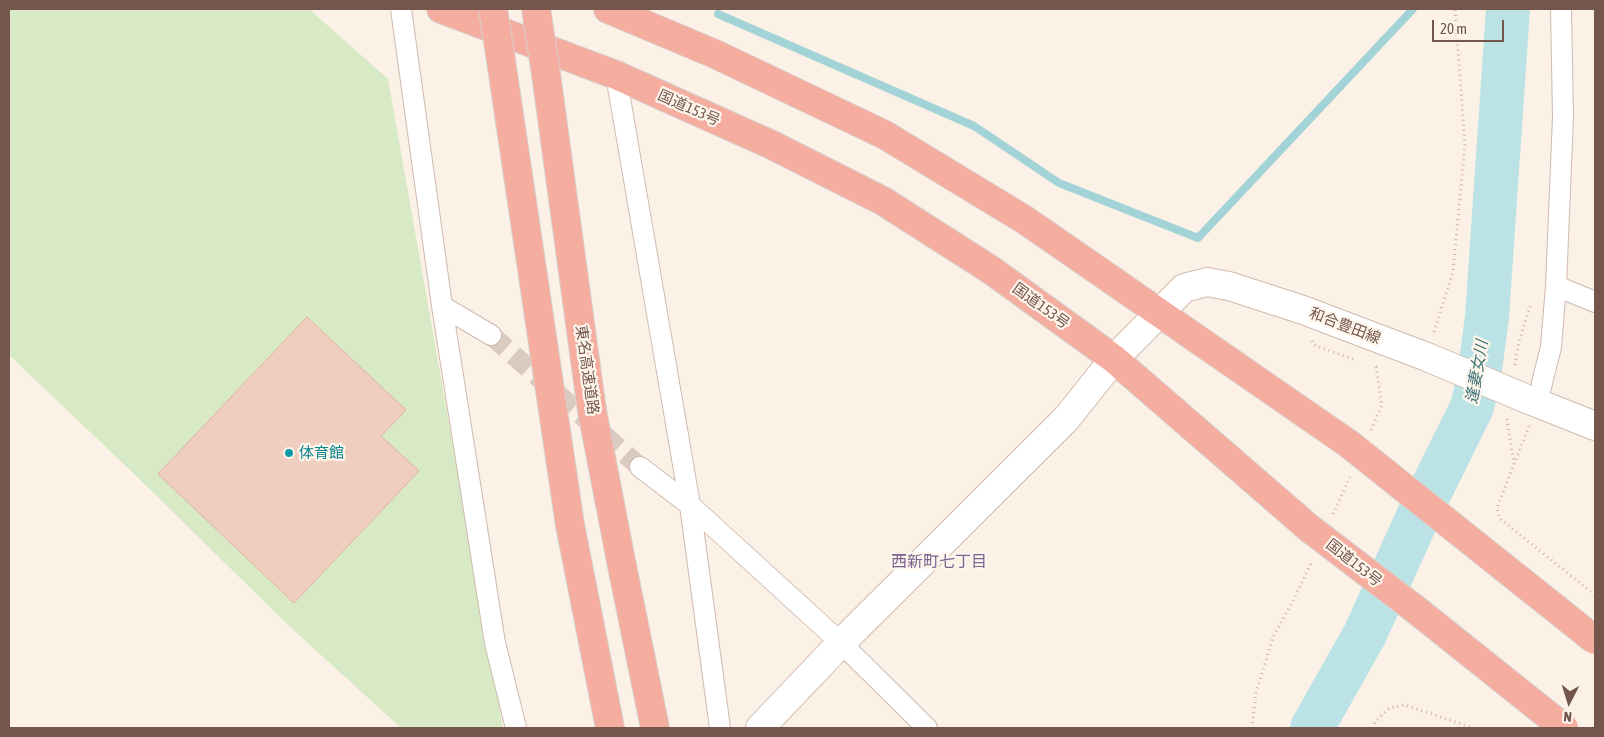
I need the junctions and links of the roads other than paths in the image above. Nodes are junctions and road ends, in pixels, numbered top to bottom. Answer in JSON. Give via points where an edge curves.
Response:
{"nodes":[{"id":1,"x":401,"y":9,"type":"edge"},
{"id":2,"x":442,"y":9,"type":"edge"},
{"id":3,"x":493,"y":9,"type":"edge"},
{"id":4,"x":536,"y":9,"type":"edge"},
{"id":5,"x":608,"y":9,"type":"edge"},
{"id":6,"x":1561,"y":9,"type":"edge"},
{"id":7,"x":616,"y":75,"type":"junction"},
{"id":8,"x":1556,"y":286,"type":"junction"},
{"id":9,"x":1595,"y":302,"type":"edge"},
{"id":10,"x":442,"y":306,"type":"junction"},
{"id":11,"x":1160,"y":312,"type":"junction"},
{"id":12,"x":491,"y":335,"type":"tunnel mouth"},
{"id":13,"x":1114,"y":359,"type":"junction"},
{"id":14,"x":1532,"y":401,"type":"junction"},
{"id":15,"x":1595,"y":426,"type":"edge"},
{"id":16,"x":640,"y":467,"type":"tunnel mouth"},
{"id":17,"x":690,"y":505,"type":"junction"},
{"id":18,"x":1595,"y":640,"type":"edge"},
{"id":19,"x":840,"y":643,"type":"junction"},
{"id":20,"x":516,"y":728,"type":"edge"},
{"id":21,"x":610,"y":728,"type":"edge"},
{"id":22,"x":655,"y":728,"type":"edge"},
{"id":23,"x":720,"y":728,"type":"edge"},
{"id":24,"x":760,"y":728,"type":"edge"},
{"id":25,"x":927,"y":728,"type":"edge"},
{"id":26,"x":1564,"y":728,"type":"edge"}],
"edges":[{"from":1,"to":10,"type":"street"},
{"from":2,"to":7,"type":"highway","name":"国道153号"},
{"from":3,"to":21,"type":"highway","bridge":true,"via":[[570,525]]},
{"from":4,"to":22,"type":"highway","name":"東名高速道路","bridge":true,"via":[[592,411]]},
{"from":5,"to":11,"type":"highway","via":[[715,54],[885,135],[1025,220]]},
{"from":6,"to":8,"type":"street","via":[[1563,117]]},
{"from":7,"to":13,"type":"highway","name":"国道153号","via":[[772,145],[882,201],[991,270]]},
{"from":7,"to":17,"type":"street"},
{"from":8,"to":9,"type":"street"},
{"from":8,"to":14,"type":"street","via":[[1551,347]]},
{"from":10,"to":12,"type":"street"},
{"from":10,"to":20,"type":"street","via":[[495,642]]},
{"from":11,"to":13,"type":"main road","name":"和合豊田線"},
{"from":11,"to":14,"type":"main road","name":"和合豊田線","bridge":true,"via":[[1184,288],[1207,282],[1229,286],[1427,357]]},
{"from":11,"to":18,"type":"highway","bridge":true,"via":[[1349,444]]},
{"from":13,"to":19,"type":"main road","name":"和合豊田線","via":[[1066,419]]},
{"from":13,"to":26,"type":"highway","name":"国道153号","bridge":true,"via":[[1309,528]]},
{"from":14,"to":15,"type":"main road","name":"和合豊田線"},
{"from":16,"to":17,"type":"street"},
{"from":17,"to":19,"type":"street"},
{"from":17,"to":23,"type":"street"},
{"from":19,"to":24,"type":"main road","name":"和合豊田線"},
{"from":19,"to":25,"type":"street"}]}
